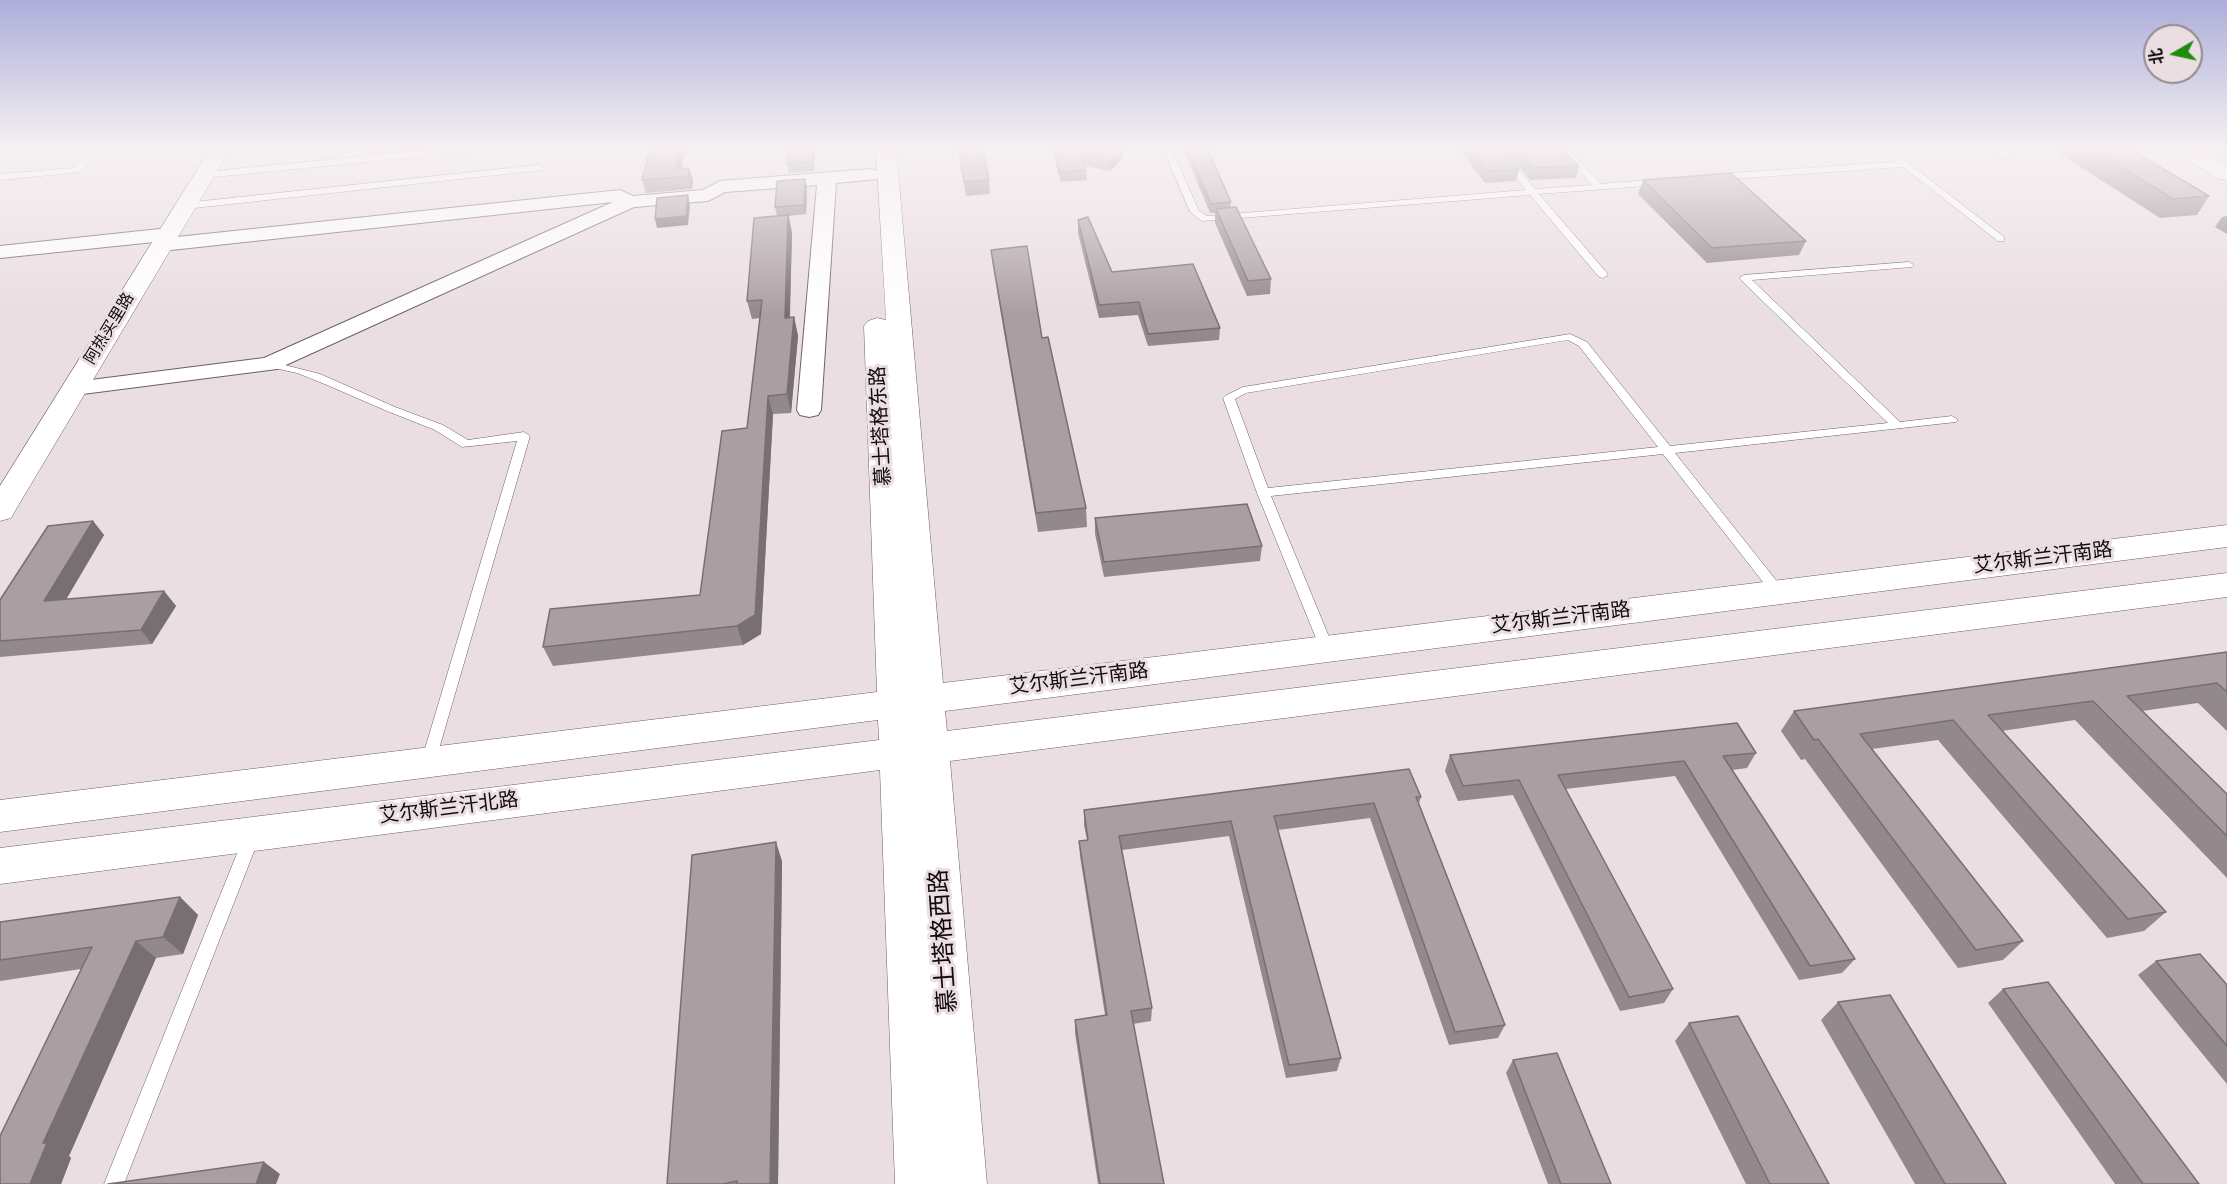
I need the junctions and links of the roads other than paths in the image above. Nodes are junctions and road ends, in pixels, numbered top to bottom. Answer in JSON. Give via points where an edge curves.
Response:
{"nodes":[{"id":1,"x":187,"y":203,"type":"edge"},
{"id":2,"x":219,"y":203,"type":"edge"},
{"id":3,"x":543,"y":203,"type":"edge"},
{"id":4,"x":627,"y":203,"type":"edge"},
{"id":5,"x":825,"y":203,"type":"edge"},
{"id":6,"x":872,"y":203,"type":"edge"},
{"id":7,"x":888,"y":203,"type":"edge"},
{"id":8,"x":1191,"y":203,"type":"edge"},
{"id":9,"x":1389,"y":203,"type":"edge"},
{"id":10,"x":1542,"y":203,"type":"edge"},
{"id":11,"x":1955,"y":203,"type":"edge"},
{"id":12,"x":185,"y":207,"type":"junction"},
{"id":13,"x":165,"y":239,"type":"junction"},
{"id":14,"x":2001,"y":239,"type":"dead end"},
{"id":15,"x":0,"y":252,"type":"edge"},
{"id":16,"x":1909,"y":265,"type":"dead end"},
{"id":17,"x":1603,"y":275,"type":"dead end"},
{"id":18,"x":269,"y":364,"type":"junction"},
{"id":19,"x":75,"y":388,"type":"junction"},
{"id":20,"x":809,"y":410,"type":"dead end"},
{"id":21,"x":1952,"y":420,"type":"dead end"},
{"id":22,"x":1898,"y":426,"type":"junction"},
{"id":23,"x":1666,"y":450,"type":"junction"},
{"id":24,"x":1263,"y":493,"type":"junction"},
{"id":25,"x":0,"y":510,"type":"edge"},
{"id":26,"x":2227,"y":536,"type":"edge"},
{"id":27,"x":2227,"y":585,"type":"edge"},
{"id":28,"x":1778,"y":592,"type":"junction"},
{"id":29,"x":1327,"y":649,"type":"junction"},
{"id":30,"x":911,"y":701,"type":"junction"},
{"id":31,"x":914,"y":750,"type":"junction"},
{"id":32,"x":429,"y":762,"type":"junction"},
{"id":33,"x":0,"y":816,"type":"edge"},
{"id":34,"x":252,"y":834,"type":"junction"},
{"id":35,"x":0,"y":866,"type":"edge"},
{"id":36,"x":114,"y":1184,"type":"edge"},
{"id":37,"x":920,"y":1184,"type":"edge"},
{"id":38,"x":962,"y":1184,"type":"edge"}],
"edges":[{"from":1,"to":12,"type":"main road","name":"阿热买里路"},
{"from":2,"to":12,"type":"lane"},
{"from":3,"to":13,"type":"street"},
{"from":4,"to":18,"type":"street"},
{"from":5,"to":20,"type":"street"},
{"from":6,"to":30,"type":"main road","name":"慕士塔格东路"},
{"from":7,"to":30,"type":"main road","name":"慕士塔格东路"},
{"from":8,"to":9,"type":"lane","via":[[1205,219]]},
{"from":10,"to":17,"type":"lane"},
{"from":11,"to":14,"type":"lane"},
{"from":12,"to":13,"type":"main road","name":"阿热买里路"},
{"from":13,"to":15,"type":"street"},
{"from":13,"to":19,"type":"main road","name":"阿热买里路"},
{"from":16,"to":22,"type":"lane","via":[[1744,278]]},
{"from":18,"to":19,"type":"street"},
{"from":18,"to":32,"type":"lane","via":[[294,367],[392,410],[452,431],[466,444],[524,436]]},
{"from":19,"to":25,"type":"main road","name":"阿热买里路"},
{"from":21,"to":22,"type":"lane"},
{"from":22,"to":23,"type":"lane"},
{"from":23,"to":24,"type":"lane"},
{"from":23,"to":24,"type":"lane","via":[[1583,344],[1570,337],[1243,390],[1229,398]]},
{"from":23,"to":28,"type":"lane"},
{"from":24,"to":29,"type":"lane"},
{"from":26,"to":28,"type":"main road","name":"艾尔斯兰汗南路"},
{"from":27,"to":31,"type":"main road"},
{"from":28,"to":29,"type":"main road","name":"艾尔斯兰汗南路"},
{"from":29,"to":30,"type":"main road","name":"艾尔斯兰汗南路"},
{"from":30,"to":31,"type":"main road","name":"慕士塔格西路"},
{"from":30,"to":32,"type":"main road"},
{"from":31,"to":34,"type":"main road","name":"艾尔斯兰汗北路"},
{"from":31,"to":37,"type":"main road","name":"慕士塔格西路"},
{"from":31,"to":38,"type":"main road","name":"慕士塔格西路"},
{"from":32,"to":33,"type":"main road"},
{"from":34,"to":35,"type":"main road","name":"艾尔斯兰汗北路"},
{"from":34,"to":36,"type":"lane"}]}
